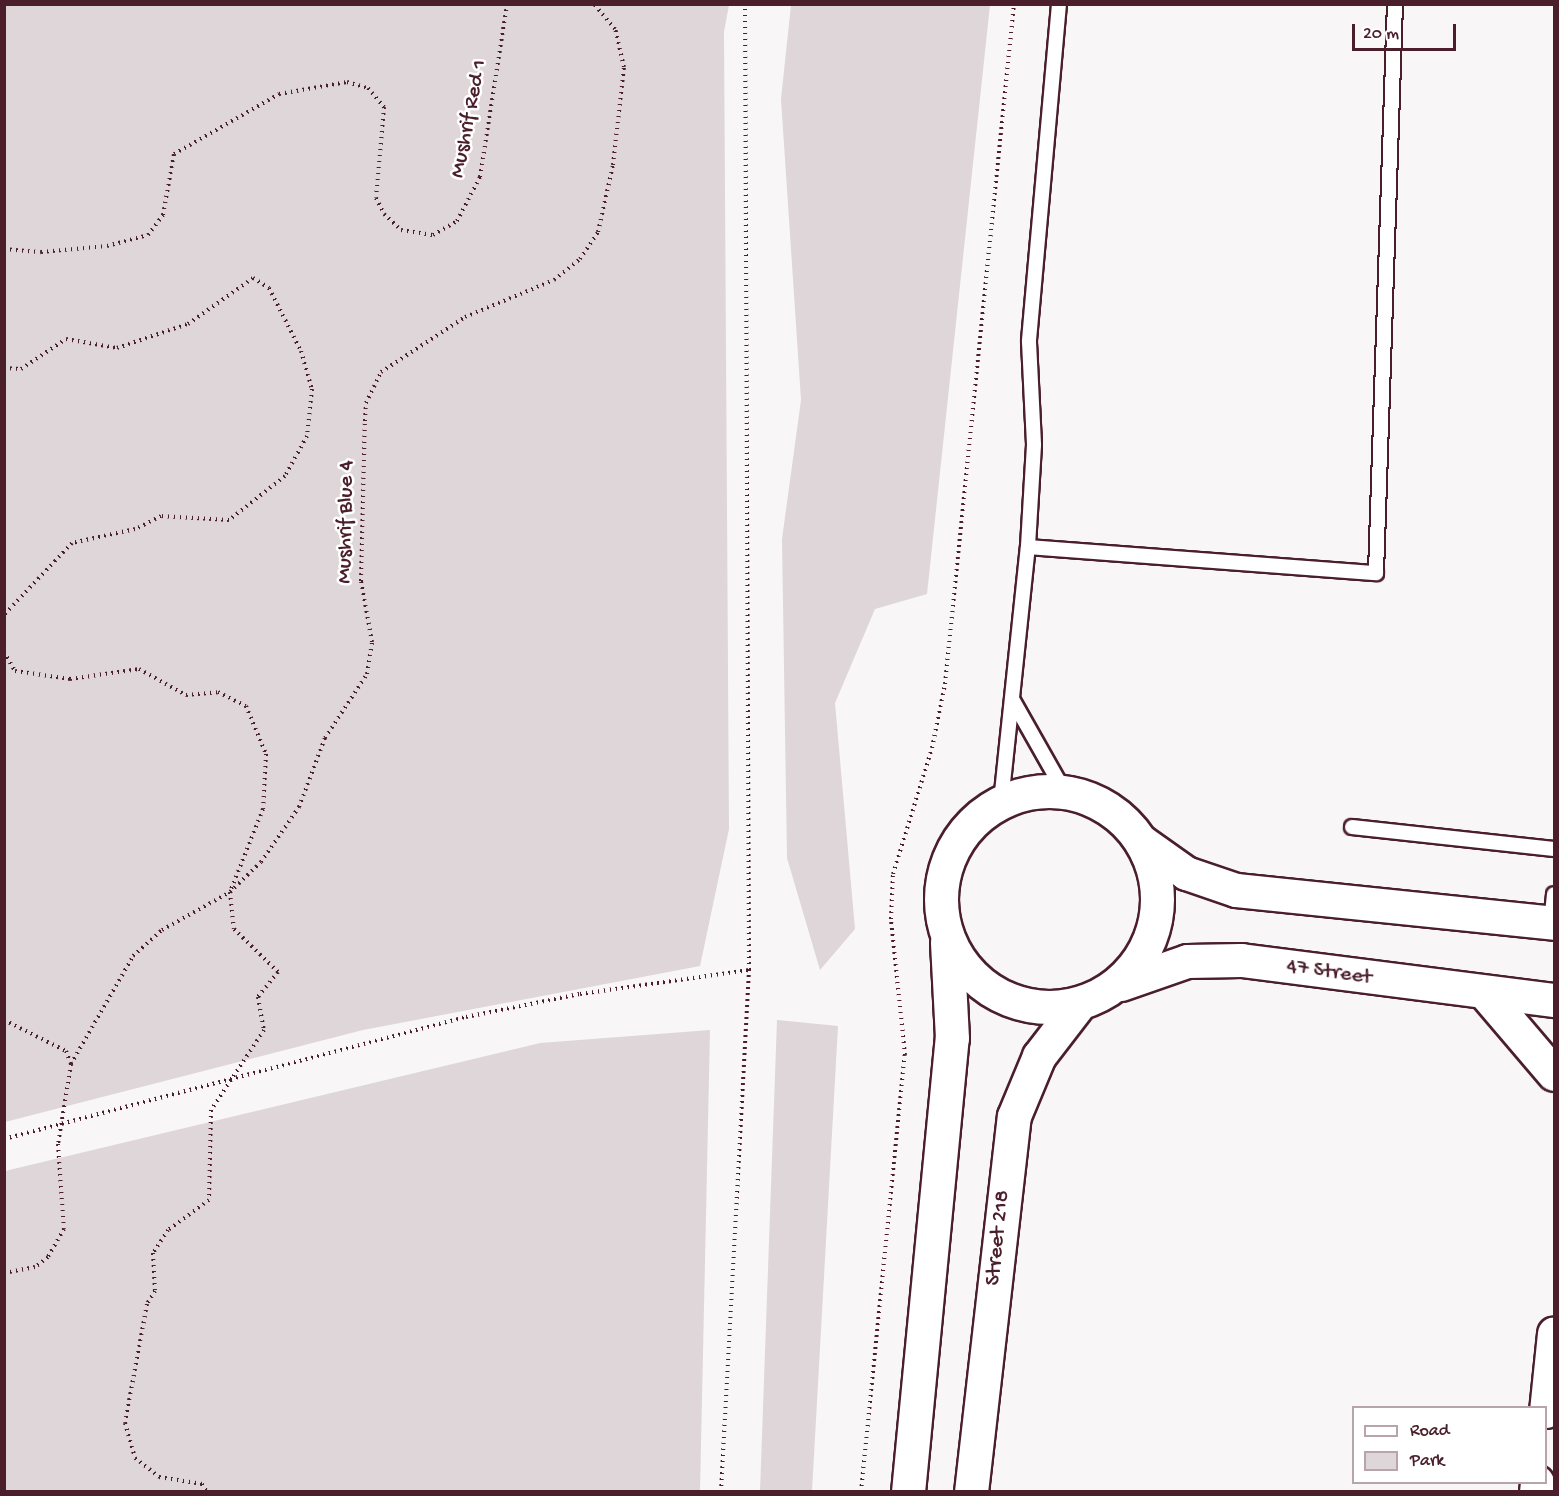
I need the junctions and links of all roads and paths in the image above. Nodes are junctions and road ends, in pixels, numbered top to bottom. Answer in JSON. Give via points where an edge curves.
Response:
{"nodes":[{"id":1,"x":507,"y":4,"type":"edge"},
{"id":2,"x":594,"y":4,"type":"edge"},
{"id":3,"x":745,"y":4,"type":"edge"},
{"id":4,"x":1014,"y":4,"type":"edge"},
{"id":5,"x":1059,"y":4,"type":"edge"},
{"id":6,"x":1395,"y":4,"type":"edge"},
{"id":7,"x":4,"y":249,"type":"edge"},
{"id":8,"x":4,"y":368,"type":"edge"},
{"id":9,"x":1028,"y":547,"type":"junction"},
{"id":10,"x":4,"y":615,"type":"edge"},
{"id":11,"x":4,"y":652,"type":"edge"},
{"id":12,"x":1012,"y":699,"type":"junction"},
{"id":13,"x":1064,"y":791,"type":"junction"},
{"id":14,"x":1001,"y":802,"type":"junction"},
{"id":15,"x":1352,"y":827,"type":"dead end"},
{"id":16,"x":1142,"y":842,"type":"junction"},
{"id":17,"x":1554,"y":849,"type":"edge"},
{"id":18,"x":230,"y":892,"type":"junction"},
{"id":19,"x":1553,"y":913,"type":"edge"},
{"id":20,"x":947,"y":938,"type":"junction"},
{"id":21,"x":749,"y":970,"type":"junction"},
{"id":22,"x":1109,"y":990,"type":"junction"},
{"id":23,"x":1485,"y":993,"type":"junction"},
{"id":24,"x":1554,"y":1000,"type":"edge"},
{"id":25,"x":1079,"y":1004,"type":"junction"},
{"id":26,"x":4,"y":1020,"type":"edge"},
{"id":27,"x":71,"y":1064,"type":"junction"},
{"id":28,"x":1554,"y":1074,"type":"edge"},
{"id":29,"x":227,"y":1081,"type":"junction"},
{"id":30,"x":59,"y":1124,"type":"junction"},
{"id":31,"x":4,"y":1139,"type":"edge"},
{"id":32,"x":4,"y":1274,"type":"edge"},
{"id":33,"x":1554,"y":1333,"type":"edge"},
{"id":34,"x":1546,"y":1406,"type":"edge"},
{"id":35,"x":207,"y":1491,"type":"edge"},
{"id":36,"x":721,"y":1491,"type":"edge"},
{"id":37,"x":861,"y":1491,"type":"edge"},
{"id":38,"x":908,"y":1491,"type":"edge"},
{"id":39,"x":971,"y":1491,"type":"edge"}],
"edges":[{"from":1,"to":7,"type":"path","name":"Mushrif Red 1","via":[[480,177],[457,221],[433,235],[401,231],[384,214],[376,198],[384,107],[368,88],[347,82],[279,94],[174,154],[163,215],[148,235],[106,246],[40,252]]},
{"from":2,"to":18,"type":"path","name":"Mushrif Blue 4","via":[[618,35],[624,67],[613,165],[598,232],[580,259],[554,280],[436,333],[394,360],[372,387],[366,404],[361,560],[372,642],[368,674],[326,738],[311,784],[289,822],[261,862]]},
{"from":3,"to":21,"type":"path"},
{"from":4,"to":37,"type":"path","via":[[945,684],[932,748],[893,874],[891,919],[905,1055]]},
{"from":5,"to":9,"type":"lane","via":[[1029,342],[1034,445]]},
{"from":6,"to":9,"type":"lane","via":[[1376,573]]},
{"from":8,"to":10,"type":"path","via":[[21,369],[66,339],[117,348],[188,324],[253,278],[269,288],[301,351],[312,389],[307,436],[285,476],[230,520],[161,516],[135,530],[72,543]]},
{"from":9,"to":12,"type":"lane"},
{"from":11,"to":18,"type":"path","via":[[15,671],[70,679],[139,669],[186,695],[218,692],[246,706],[266,754],[263,809]]},
{"from":12,"to":13,"type":"lane"},
{"from":12,"to":14,"type":"lane"},
{"from":13,"to":14,"type":"street","via":[[1032,792]]},
{"from":13,"to":16,"type":"street","via":[[1095,801],[1122,818]]},
{"from":14,"to":20,"type":"street","via":[[975,820],[955,845],[943,874],[940,906]]},
{"from":15,"to":17,"type":"lane"},
{"from":16,"to":19,"type":"street","via":[[1186,873],[1236,890]]},
{"from":16,"to":22,"type":"street","via":[[1157,887],[1155,923],[1142,956]]},
{"from":18,"to":27,"type":"path","name":"Mushrif Blue 4","via":[[162,930],[133,956]]},
{"from":18,"to":29,"type":"path","via":[[234,929],[278,972],[258,997],[264,1030]]},
{"from":20,"to":25,"type":"street","via":[[962,966],[986,988],[1015,1003],[1046,1008]]},
{"from":20,"to":38,"type":"street","via":[[952,1038]]},
{"from":21,"to":29,"type":"path","via":[[591,992],[478,1015],[351,1043]]},
{"from":21,"to":36,"type":"path"},
{"from":22,"to":23,"type":"street","name":"47 Street","via":[[1160,967],[1232,960]]},
{"from":22,"to":25,"type":"street","name":"47 Street"},
{"from":23,"to":24,"type":"street","name":"47 Street"},
{"from":23,"to":28,"type":"street"},
{"from":25,"to":39,"type":"street","name":"Street 218","via":[[1039,1056],[1014,1116]]},
{"from":26,"to":27,"type":"path","via":[[66,1051]]},
{"from":27,"to":30,"type":"path","name":"Mushrif Blue 4"},
{"from":29,"to":30,"type":"path"},
{"from":29,"to":35,"type":"path","via":[[211,1110],[209,1200],[168,1230],[153,1253],[155,1291],[147,1304],[125,1423],[135,1458],[159,1477],[202,1484]]},
{"from":30,"to":31,"type":"path"},
{"from":30,"to":32,"type":"path","name":"Mushrif Blue 4","via":[[64,1229],[48,1257],[35,1267]]},
{"from":33,"to":34,"type":"street"}]}
